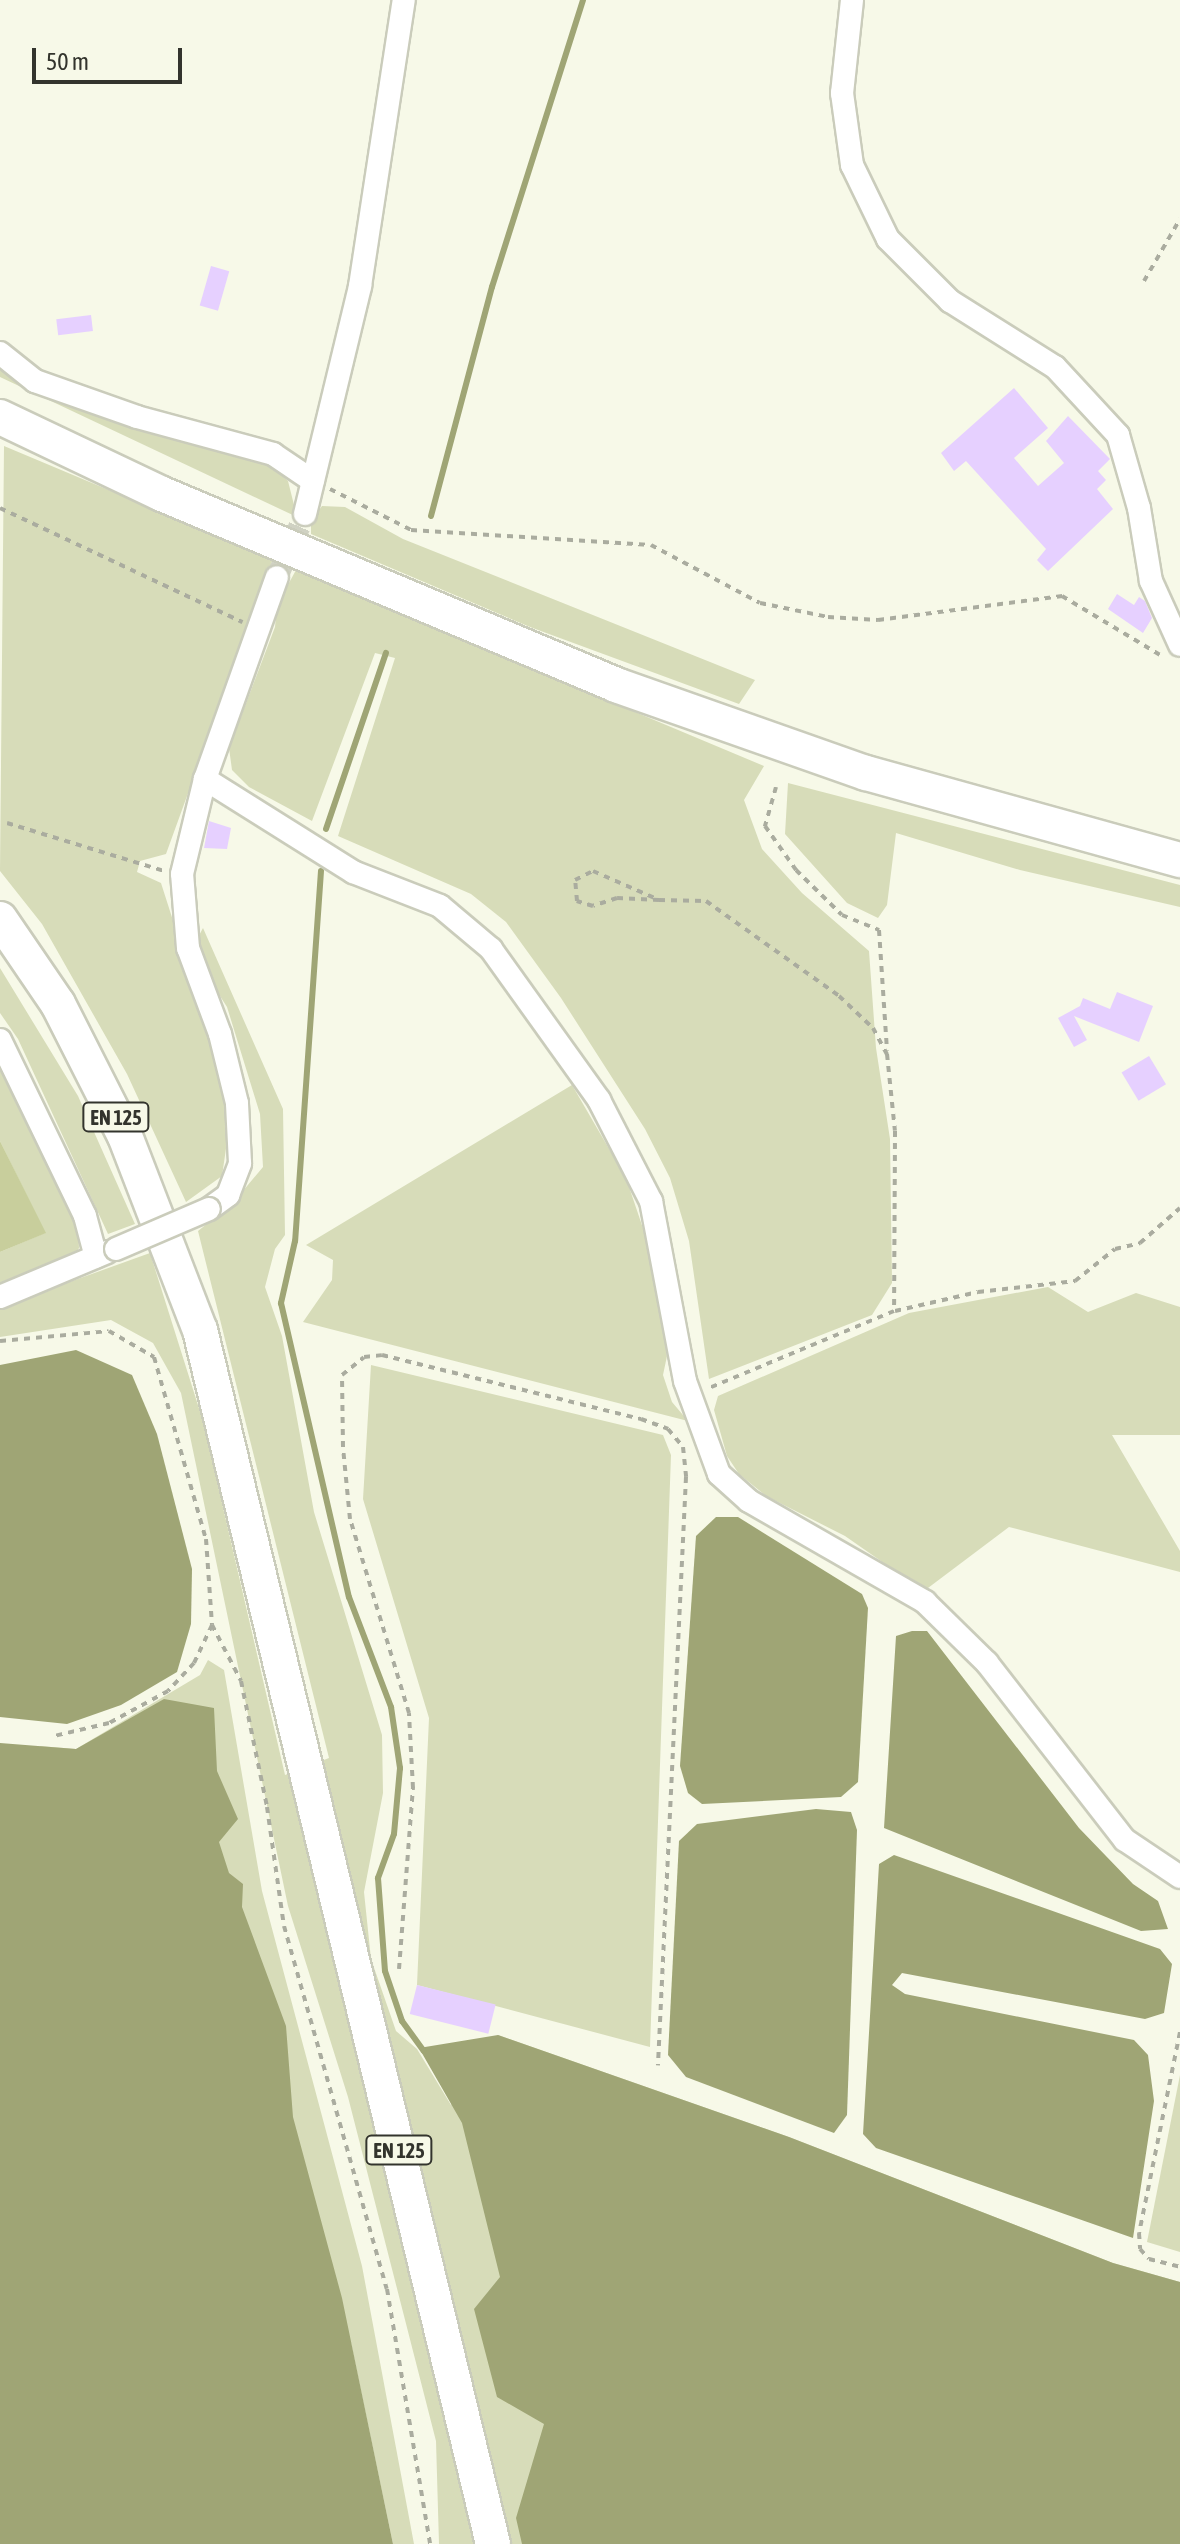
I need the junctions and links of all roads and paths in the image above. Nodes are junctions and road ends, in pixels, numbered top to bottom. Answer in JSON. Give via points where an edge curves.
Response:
{"nodes":[{"id":1,"x":404,"y":0,"type":"edge"},
{"id":2,"x":852,"y":0,"type":"edge"},
{"id":3,"x":1180,"y":219,"type":"edge"},
{"id":4,"x":1144,"y":281,"type":"dead end"},
{"id":5,"x":0,"y":353,"type":"edge"},
{"id":6,"x":1,"y":405,"type":"edge"},
{"id":7,"x":313,"y":481,"type":"junction"},
{"id":8,"x":0,"y":508,"type":"edge"},
{"id":9,"x":305,"y":514,"type":"tunnel mouth"},
{"id":10,"x":269,"y":537,"type":"junction"},
{"id":11,"x":277,"y":577,"type":"tunnel mouth"},
{"id":12,"x":260,"y":626,"type":"junction"},
{"id":13,"x":1175,"y":653,"type":"edge"},
{"id":14,"x":205,"y":779,"type":"junction"},
{"id":15,"x":776,"y":787,"type":"dead end"},
{"id":16,"x":7,"y":823,"type":"dead end"},
{"id":17,"x":1180,"y":860,"type":"edge"},
{"id":18,"x":182,"y":874,"type":"junction"},
{"id":19,"x":659,"y":900,"type":"junction"},
{"id":20,"x":0,"y":919,"type":"edge"},
{"id":21,"x":0,"y":1040,"type":"edge"},
{"id":22,"x":887,"y":1054,"type":"junction"},
{"id":23,"x":1180,"y":1208,"type":"edge"},
{"id":24,"x":106,"y":1253,"type":"junction"},
{"id":25,"x":0,"y":1297,"type":"edge"},
{"id":26,"x":894,"y":1311,"type":"junction"},
{"id":27,"x":0,"y":1341,"type":"edge"},
{"id":28,"x":690,"y":1396,"type":"junction"},
{"id":29,"x":212,"y":1625,"type":"junction"},
{"id":30,"x":54,"y":1736,"type":"dead end"},
{"id":31,"x":1180,"y":1877,"type":"edge"},
{"id":32,"x":399,"y":1969,"type":"dead end"},
{"id":33,"x":1180,"y":2032,"type":"edge"},
{"id":34,"x":658,"y":2065,"type":"dead end"},
{"id":35,"x":1180,"y":2267,"type":"edge"},
{"id":36,"x":430,"y":2544,"type":"edge"},
{"id":37,"x":493,"y":2544,"type":"edge"}],
"edges":[{"from":1,"to":7,"type":"street","via":[[360,286]]},
{"from":2,"to":13,"type":"street","via":[[842,93],[852,165],[888,239],[950,301],[1055,367],[1118,435],[1139,508],[1151,581]]},
{"from":3,"to":4,"type":"path"},
{"from":5,"to":7,"type":"street","via":[[35,381],[137,417],[273,454]]},
{"from":6,"to":10,"type":"main road","via":[[111,449]]},
{"from":6,"to":10,"type":"main road","via":[[59,444],[162,494]]},
{"from":7,"to":9,"type":"street"},
{"from":7,"to":13,"type":"path","via":[[411,530],[651,545],[760,603],[828,617],[878,620],[1062,596]]},
{"from":8,"to":12,"type":"path","via":[[229,619]]},
{"from":10,"to":17,"type":"main road","via":[[524,649],[765,740],[1041,825]]},
{"from":11,"to":12,"type":"street"},
{"from":12,"to":14,"type":"street"},
{"from":14,"to":18,"type":"street"},
{"from":14,"to":28,"type":"street","via":[[353,872],[440,906],[491,949],[599,1100],[651,1201]]},
{"from":15,"to":22,"type":"path","via":[[765,826],[788,859],[842,915],[879,930]]},
{"from":16,"to":18,"type":"path","via":[[149,869]]},
{"from":18,"to":24,"type":"street","bridge":true,"via":[[188,948],[220,1034],[237,1103],[240,1163],[228,1195],[209,1209]]},
{"from":19,"to":19,"type":"path","via":[[593,871],[575,880],[577,901],[593,906],[617,898]]},
{"from":19,"to":22,"type":"path","via":[[706,901],[729,913],[839,996],[873,1028]]},
{"from":20,"to":37,"type":"main road","number":"EN 125","via":[[58,1004],[125,1136],[173,1252],[229,1440]]},
{"from":21,"to":24,"type":"street"},
{"from":22,"to":26,"type":"path","via":[[895,1131]]},
{"from":23,"to":26,"type":"path","via":[[1140,1243],[1115,1249],[1075,1281],[978,1292]]},
{"from":24,"to":25,"type":"street"},
{"from":26,"to":28,"type":"path"},
{"from":27,"to":29,"type":"path","via":[[109,1331],[154,1357],[206,1539]]},
{"from":28,"to":31,"type":"street","via":[[719,1474],[749,1501],[925,1602],[987,1663],[1125,1840]]},
{"from":29,"to":30,"type":"path","via":[[194,1663],[168,1691],[109,1723]]},
{"from":29,"to":36,"type":"path","via":[[241,1681],[284,1926],[387,2289]]},
{"from":32,"to":34,"type":"path","via":[[413,1788],[409,1713],[350,1519],[343,1447],[342,1375],[364,1357],[382,1355],[641,1419],[668,1429],[683,1447],[686,1477]]},
{"from":33,"to":35,"type":"path","via":[[1139,2233],[1140,2249],[1149,2259]]}]}
